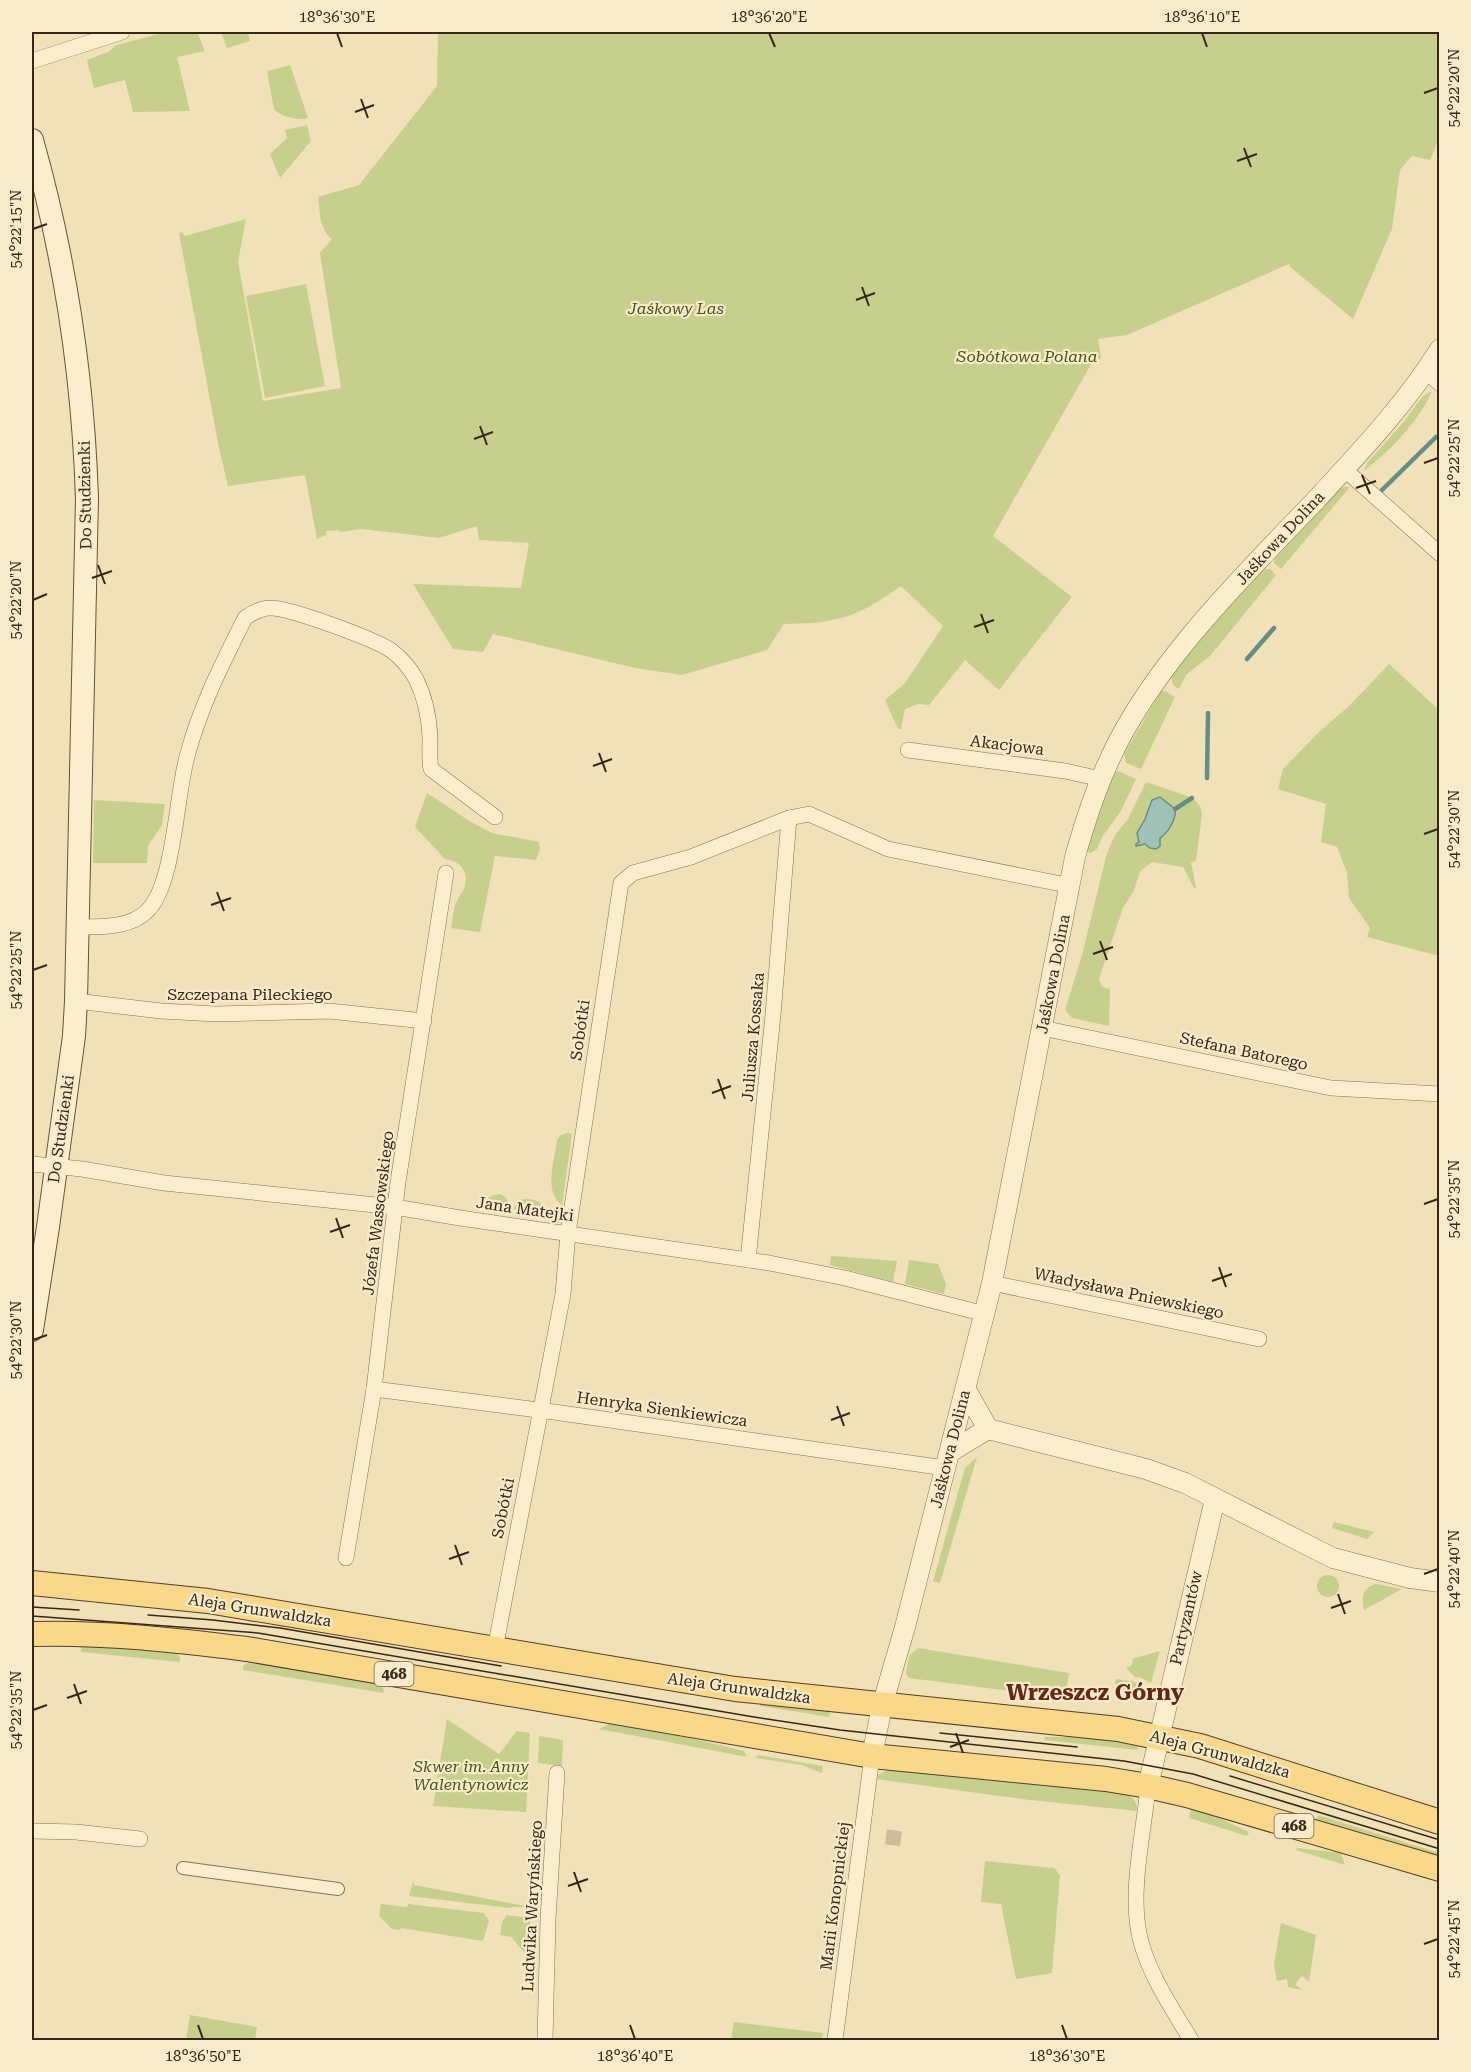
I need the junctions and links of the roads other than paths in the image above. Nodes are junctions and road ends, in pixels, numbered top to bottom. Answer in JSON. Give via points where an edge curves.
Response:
{"nodes":[{"id":1,"x":122,"y":32,"type":"edge"},
{"id":2,"x":32,"y":61,"type":"edge"},
{"id":3,"x":32,"y":140,"type":"edge"},
{"id":4,"x":1440,"y":349,"type":"edge"},
{"id":5,"x":1433,"y":378,"type":"edge"},
{"id":6,"x":1344,"y":469,"type":"junction"},
{"id":7,"x":1440,"y":554,"type":"edge"},
{"id":8,"x":908,"y":750,"type":"dead end"},
{"id":9,"x":1101,"y":779,"type":"junction"},
{"id":10,"x":495,"y":817,"type":"dead end"},
{"id":11,"x":789,"y":818,"type":"junction"},
{"id":12,"x":446,"y":873,"type":"dead end"},
{"id":13,"x":1071,"y":886,"type":"junction"},
{"id":14,"x":79,"y":927,"type":"junction"},
{"id":15,"x":76,"y":1001,"type":"junction"},
{"id":16,"x":424,"y":1021,"type":"junction"},
{"id":17,"x":1042,"y":1028,"type":"junction"},
{"id":18,"x":1440,"y":1094,"type":"edge"},
{"id":19,"x":32,"y":1164,"type":"edge"},
{"id":20,"x":55,"y":1167,"type":"junction"},
{"id":21,"x":395,"y":1206,"type":"junction"},
{"id":22,"x":568,"y":1233,"type":"junction"},
{"id":23,"x":748,"y":1260,"type":"junction"},
{"id":24,"x":992,"y":1283,"type":"junction"},
{"id":25,"x":985,"y":1314,"type":"junction"},
{"id":26,"x":32,"y":1330,"type":"edge"},
{"id":27,"x":1259,"y":1338,"type":"dead end"},
{"id":28,"x":374,"y":1389,"type":"junction"},
{"id":29,"x":966,"y":1389,"type":"junction"},
{"id":30,"x":541,"y":1410,"type":"junction"},
{"id":31,"x":988,"y":1429,"type":"junction"},
{"id":32,"x":947,"y":1460,"type":"junction"},
{"id":33,"x":1215,"y":1499,"type":"junction"},
{"id":34,"x":346,"y":1558,"type":"dead end"},
{"id":35,"x":1440,"y":1582,"type":"edge"},
{"id":36,"x":32,"y":1583,"type":"edge"},
{"id":37,"x":32,"y":1634,"type":"edge"},
{"id":38,"x":495,"y":1649,"type":"junction"},
{"id":39,"x":882,"y":1706,"type":"junction"},
{"id":40,"x":1159,"y":1736,"type":"junction"},
{"id":41,"x":872,"y":1756,"type":"junction"},
{"id":42,"x":557,"y":1773,"type":"dead end"},
{"id":43,"x":1148,"y":1786,"type":"junction"},
{"id":44,"x":1440,"y":1822,"type":"edge"},
{"id":45,"x":32,"y":1831,"type":"edge"},
{"id":46,"x":140,"y":1839,"type":"dead end"},
{"id":47,"x":183,"y":1868,"type":"dead end"},
{"id":48,"x":1440,"y":1869,"type":"edge"},
{"id":49,"x":338,"y":1889,"type":"dead end"},
{"id":50,"x":546,"y":2040,"type":"edge"},
{"id":51,"x":835,"y":2040,"type":"edge"},
{"id":52,"x":1191,"y":2040,"type":"edge"}],
"edges":[{"from":1,"to":2,"type":"street"},
{"from":3,"to":14,"type":"main road","name":"Do Studzienki","via":[[66,282],[84,433],[87,542]]},
{"from":4,"to":5,"type":"street","name":"Jaśkowa Dolina"},
{"from":5,"to":6,"type":"street","name":"Jaśkowa Dolina"},
{"from":6,"to":7,"type":"street"},
{"from":6,"to":9,"type":"street","name":"Jaśkowa Dolina","via":[[1188,640],[1135,713]]},
{"from":8,"to":9,"type":"street","name":"Akacjowa"},
{"from":9,"to":13,"type":"street","name":"Jaśkowa Dolina","via":[[1075,857]]},
{"from":10,"to":14,"type":"street","via":[[431,769],[423,694],[408,666],[391,650],[291,612],[259,610],[245,618],[195,730],[165,879],[156,901],[138,918],[120,924]]},
{"from":11,"to":13,"type":"street","name":"Sobótki","via":[[809,814],[888,849]]},
{"from":11,"to":22,"type":"street","name":"Sobótki","via":[[691,857],[633,873],[621,883]]},
{"from":11,"to":23,"type":"street","name":"Juliusza Kossaka"},
{"from":12,"to":16,"type":"street","name":"Józefa Wassowskiego"},
{"from":13,"to":17,"type":"street","name":"Jaśkowa Dolina"},
{"from":14,"to":15,"type":"main road","name":"Do Studzienki"},
{"from":15,"to":16,"type":"street","name":"Szczepana Pileckiego","via":[[161,1011],[329,1011]]},
{"from":15,"to":20,"type":"main road","name":"Do Studzienki"},
{"from":16,"to":21,"type":"street","name":"Józefa Wassowskiego"},
{"from":17,"to":18,"type":"street","name":"Stefana Batorego","via":[[1332,1088]]},
{"from":17,"to":24,"type":"street","name":"Jaśkowa Dolina"},
{"from":19,"to":20,"type":"street","name":"Jana Matejki"},
{"from":20,"to":21,"type":"street","name":"Jana Matejki","via":[[164,1184]]},
{"from":20,"to":26,"type":"main road","name":"Do Studzienki"},
{"from":21,"to":22,"type":"street","name":"Jana Matejki"},
{"from":21,"to":28,"type":"street","name":"Józefa Wassowskiego"},
{"from":22,"to":23,"type":"street","name":"Jana Matejki"},
{"from":22,"to":30,"type":"street","name":"Sobótki","via":[[563,1294]]},
{"from":23,"to":25,"type":"street","name":"Jana Matejki","via":[[845,1278]]},
{"from":24,"to":25,"type":"street","name":"Jaśkowa Dolina"},
{"from":24,"to":27,"type":"street","name":"Władysława Pniewskiego"},
{"from":25,"to":29,"type":"street","name":"Jaśkowa Dolina"},
{"from":28,"to":30,"type":"street","name":"Henryka Sienkiewicza"},
{"from":28,"to":34,"type":"street","name":"Józefa Wassowskiego"},
{"from":29,"to":31,"type":"street"},
{"from":29,"to":32,"type":"street","name":"Jaśkowa Dolina"},
{"from":30,"to":32,"type":"street","name":"Henryka Sienkiewicza"},
{"from":30,"to":38,"type":"street","name":"Sobótki"},
{"from":31,"to":32,"type":"street"},
{"from":31,"to":33,"type":"street","via":[[1146,1469]]},
{"from":32,"to":39,"type":"street","name":"Jaśkowa Dolina"},
{"from":33,"to":35,"type":"street","via":[[1333,1558]]},
{"from":33,"to":40,"type":"street","name":"Partyzantów"},
{"from":36,"to":38,"type":"main road","name":"Aleja Grunwaldzka","via":[[208,1601]]},
{"from":37,"to":41,"type":"main road","number":"468","via":[[76,1633],[247,1649]]},
{"from":38,"to":39,"type":"main road","name":"Aleja Grunwaldzka","via":[[735,1689]]},
{"from":39,"to":40,"type":"main road","name":"Aleja Grunwaldzka"},
{"from":39,"to":41,"type":"street","name":"Jaśkowa Dolina"},
{"from":40,"to":43,"type":"street","name":"Partyzantów"},
{"from":40,"to":44,"type":"main road","name":"Aleja Grunwaldzka"},
{"from":41,"to":43,"type":"main road","number":"468"},
{"from":41,"to":51,"type":"street","name":"Marii Konopnickiej"},
{"from":42,"to":50,"type":"street","name":"Ludwika Waryńskiego"},
{"from":43,"to":48,"type":"main road","number":"468"},
{"from":43,"to":52,"type":"street","via":[[1137,1889],[1138,1924],[1152,1970]]},
{"from":45,"to":46,"type":"street"},
{"from":47,"to":49,"type":"street"}]}
